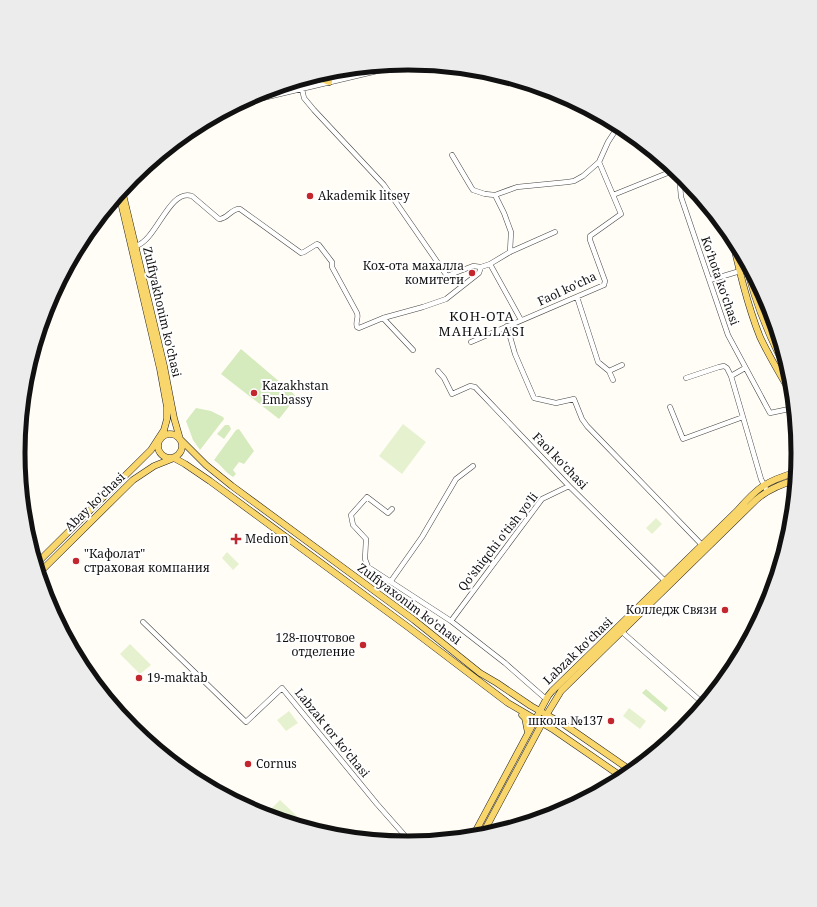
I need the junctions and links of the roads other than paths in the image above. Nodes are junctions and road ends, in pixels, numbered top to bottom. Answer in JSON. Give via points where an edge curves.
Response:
{"nodes":[{"id":1,"x":373,"y":72,"type":"edge"},
{"id":2,"x":323,"y":80,"type":"edge"},
{"id":3,"x":329,"y":82,"type":"junction"},
{"id":4,"x":302,"y":89,"type":"junction"},
{"id":5,"x":266,"y":97,"type":"edge"},
{"id":6,"x":615,"y":131,"type":"edge"},
{"id":7,"x":452,"y":155,"type":"dead end"},
{"id":8,"x":599,"y":162,"type":"junction"},
{"id":9,"x":669,"y":172,"type":"edge"},
{"id":10,"x":680,"y":182,"type":"edge"},
{"id":11,"x":495,"y":195,"type":"junction"},
{"id":12,"x":613,"y":195,"type":"junction"},
{"id":13,"x":124,"y":197,"type":"edge"},
{"id":14,"x":121,"y":200,"type":"edge"},
{"id":15,"x":555,"y":232,"type":"dead end"},
{"id":16,"x":136,"y":246,"type":"junction"},
{"id":17,"x":510,"y":252,"type":"junction"},
{"id":18,"x":736,"y":254,"type":"edge"},
{"id":19,"x":490,"y":264,"type":"junction"},
{"id":20,"x":481,"y":267,"type":"junction"},
{"id":21,"x":740,"y":271,"type":"junction"},
{"id":22,"x":750,"y":279,"type":"edge"},
{"id":23,"x":710,"y":280,"type":"junction"},
{"id":24,"x":577,"y":297,"type":"junction"},
{"id":25,"x":383,"y":318,"type":"junction"},
{"id":26,"x":521,"y":320,"type":"junction"},
{"id":27,"x":507,"y":326,"type":"junction"},
{"id":28,"x":471,"y":342,"type":"dead end"},
{"id":29,"x":413,"y":350,"type":"dead end"},
{"id":30,"x":780,"y":357,"type":"edge"},
{"id":31,"x":622,"y":366,"type":"dead end"},
{"id":32,"x":745,"y":368,"type":"junction"},
{"id":33,"x":438,"y":371,"type":"dead end"},
{"id":34,"x":609,"y":371,"type":"junction"},
{"id":35,"x":731,"y":376,"type":"junction"},
{"id":36,"x":686,"y":378,"type":"dead end"},
{"id":37,"x":613,"y":380,"type":"dead end"},
{"id":38,"x":785,"y":382,"type":"edge"},
{"id":39,"x":670,"y":407,"type":"dead end"},
{"id":40,"x":789,"y":409,"type":"dead end"},
{"id":41,"x":743,"y":417,"type":"junction"},
{"id":42,"x":159,"y":440,"type":"junction"},
{"id":43,"x":180,"y":440,"type":"junction"},
{"id":44,"x":174,"y":458,"type":"junction"},
{"id":45,"x":473,"y":466,"type":"dead end"},
{"id":46,"x":791,"y":474,"type":"edge"},
{"id":47,"x":791,"y":481,"type":"edge"},
{"id":48,"x":569,"y":486,"type":"junction"},
{"id":49,"x":766,"y":488,"type":"junction"},
{"id":50,"x":392,"y":509,"type":"dead end"},
{"id":51,"x":68,"y":533,"type":"junction"},
{"id":52,"x":74,"y":538,"type":"junction"},
{"id":53,"x":702,"y":544,"type":"junction"},
{"id":54,"x":40,"y":560,"type":"edge"},
{"id":55,"x":43,"y":569,"type":"edge"},
{"id":56,"x":391,"y":581,"type":"junction"},
{"id":57,"x":667,"y":583,"type":"junction"},
{"id":58,"x":451,"y":621,"type":"junction"},
{"id":59,"x":143,"y":622,"type":"dead end"},
{"id":60,"x":621,"y":631,"type":"junction"},
{"id":61,"x":546,"y":699,"type":"junction"},
{"id":62,"x":701,"y":701,"type":"edge"},
{"id":63,"x":514,"y":708,"type":"junction"},
{"id":64,"x":540,"y":710,"type":"junction"},
{"id":65,"x":547,"y":714,"type":"junction"},
{"id":66,"x":535,"y":720,"type":"junction"},
{"id":67,"x":542,"y":724,"type":"junction"},
{"id":68,"x":528,"y":733,"type":"junction"},
{"id":69,"x":628,"y":768,"type":"edge"},
{"id":70,"x":618,"y":775,"type":"edge"},
{"id":71,"x":485,"y":830,"type":"edge"},
{"id":72,"x":476,"y":831,"type":"edge"},
{"id":73,"x":406,"y":837,"type":"edge"}],
"edges":[{"from":1,"to":3,"type":"street"},
{"from":2,"to":3,"type":"main road"},
{"from":3,"to":4,"type":"street"},
{"from":4,"to":5,"type":"street"},
{"from":4,"to":20,"type":"street","via":[[304,98],[314,110],[384,185],[447,276],[473,266]]},
{"from":6,"to":8,"type":"street"},
{"from":7,"to":11,"type":"street","via":[[474,190]]},
{"from":8,"to":11,"type":"street","via":[[574,181],[517,187]]},
{"from":8,"to":12,"type":"street","name":"Faol ko'cha"},
{"from":9,"to":12,"type":"street"},
{"from":10,"to":23,"type":"street","name":"Koʻhota koʻchasi","via":[[681,197]]},
{"from":11,"to":17,"type":"street","via":[[510,232]]},
{"from":12,"to":24,"type":"street","name":"Faol ko'cha","via":[[621,214],[592,233],[589,238],[605,284]]},
{"from":13,"to":16,"type":"main road","name":"Zulfiyakhonim ko'chasi"},
{"from":14,"to":42,"type":"main road","name":"Zulfiyakhonim ko'chasi","via":[[167,407],[166,424]]},
{"from":15,"to":17,"type":"street"},
{"from":16,"to":25,"type":"street","via":[[144,242],[180,196],[192,196],[219,219],[240,209],[301,252],[316,244],[319,245],[332,262],[332,267],[357,313],[357,327]]},
{"from":16,"to":43,"type":"main road","name":"Zulfiyakhonim ko'chasi"},
{"from":17,"to":19,"type":"street"},
{"from":18,"to":21,"type":"main road"},
{"from":19,"to":20,"type":"street"},
{"from":19,"to":26,"type":"street"},
{"from":20,"to":25,"type":"street","via":[[479,273],[446,299]]},
{"from":21,"to":23,"type":"street"},
{"from":21,"to":38,"type":"main road","via":[[760,336]]},
{"from":22,"to":30,"type":"main road"},
{"from":23,"to":32,"type":"street","name":"Koʻhota koʻchasi","via":[[728,335]]},
{"from":24,"to":26,"type":"street","name":"Faol ko'cha"},
{"from":24,"to":34,"type":"street","via":[[598,362]]},
{"from":25,"to":29,"type":"street"},
{"from":26,"to":27,"type":"street","name":"Faol ko'cha"},
{"from":27,"to":28,"type":"street","name":"Faol ko'cha"},
{"from":27,"to":53,"type":"street","via":[[515,354],[534,398],[556,403],[574,399],[587,426]]},
{"from":31,"to":34,"type":"street"},
{"from":32,"to":35,"type":"street"},
{"from":32,"to":40,"type":"street","name":"Koʻhota koʻchasi","via":[[770,413]]},
{"from":33,"to":48,"type":"street","name":"Faol ko'chasi","via":[[452,394],[470,386],[475,387]]},
{"from":34,"to":37,"type":"street"},
{"from":35,"to":36,"type":"street","via":[[724,366]]},
{"from":35,"to":41,"type":"street"},
{"from":39,"to":41,"type":"street","via":[[683,438]]},
{"from":41,"to":49,"type":"street"},
{"from":42,"to":43,"type":"main road","via":[[165,434],[170,434],[178,436]]},
{"from":42,"to":44,"type":"main road","via":[[159,452],[165,458]]},
{"from":42,"to":51,"type":"main road","name":"Abay ko'chasi"},
{"from":43,"to":44,"type":"main road","via":[[182,450]]},
{"from":43,"to":64,"type":"main road","name":"Zulfiyaxonim ko'chasi","via":[[232,486],[414,620],[480,673]]},
{"from":44,"to":52,"type":"main road","name":"Abay ko'chasi","via":[[154,466],[133,480]]},
{"from":44,"to":63,"type":"main road","name":"Zulfiyaxonim ko'chasi","via":[[232,497]]},
{"from":45,"to":56,"type":"street","via":[[456,479],[422,537]]},
{"from":46,"to":49,"type":"main road","name":"Labzak ko'chasi","via":[[780,477]]},
{"from":47,"to":49,"type":"main road","name":"Labzak ko'chasi"},
{"from":48,"to":57,"type":"street","name":"Faol ko'chasi"},
{"from":48,"to":58,"type":"street","name":"Qo'shiqchi o'tish yo'li","via":[[542,498]]},
{"from":49,"to":53,"type":"main road","name":"Labzak ko'chasi","via":[[753,493]]},
{"from":49,"to":57,"type":"main road","name":"Labzak ko'chasi"},
{"from":50,"to":56,"type":"street","via":[[388,513],[367,497],[351,515],[352,525],[366,539],[366,564],[372,571]]},
{"from":51,"to":52,"type":"main road"},
{"from":51,"to":54,"type":"main road","name":"Abay ko'chasi"},
{"from":52,"to":55,"type":"main road","name":"Abay ko'chasi"},
{"from":53,"to":57,"type":"main road","name":"Labzak ko'chasi"},
{"from":56,"to":58,"type":"street"},
{"from":57,"to":60,"type":"main road","name":"Labzak ko'chasi"},
{"from":57,"to":61,"type":"main road","name":"Labzak ko'chasi"},
{"from":58,"to":61,"type":"street"},
{"from":59,"to":73,"type":"street","name":"Labzak tor ko'chasi","via":[[246,722],[282,688]]},
{"from":60,"to":62,"type":"street"},
{"from":60,"to":65,"type":"main road","name":"Labzak ko'chasi","via":[[562,691]]},
{"from":61,"to":64,"type":"main road","name":"Labzak ko'chasi"},
{"from":63,"to":66,"type":"main road","name":"Zulfiyaxonim ko'chasi"},
{"from":63,"to":68,"type":"main road","via":[[525,718]]},
{"from":64,"to":65,"type":"main road","name":"Zulfiyaxonim ko'chasi"},
{"from":64,"to":66,"type":"main road","name":"Labzak ko'chasi"},
{"from":65,"to":67,"type":"main road","name":"Labzak ko'chasi"},
{"from":65,"to":69,"type":"main road","name":"Zulfiyaxonim ko'chasi"},
{"from":66,"to":67,"type":"main road","name":"Zulfiyaxonim ko'chasi"},
{"from":66,"to":68,"type":"main road","name":"Labzak ko'chasi"},
{"from":67,"to":70,"type":"main road","name":"Zulfiyaxonim ko'chasi"},
{"from":67,"to":71,"type":"main road","name":"Labzak ko'chasi"},
{"from":68,"to":72,"type":"main road","name":"Labzak ko'chasi"}]}
